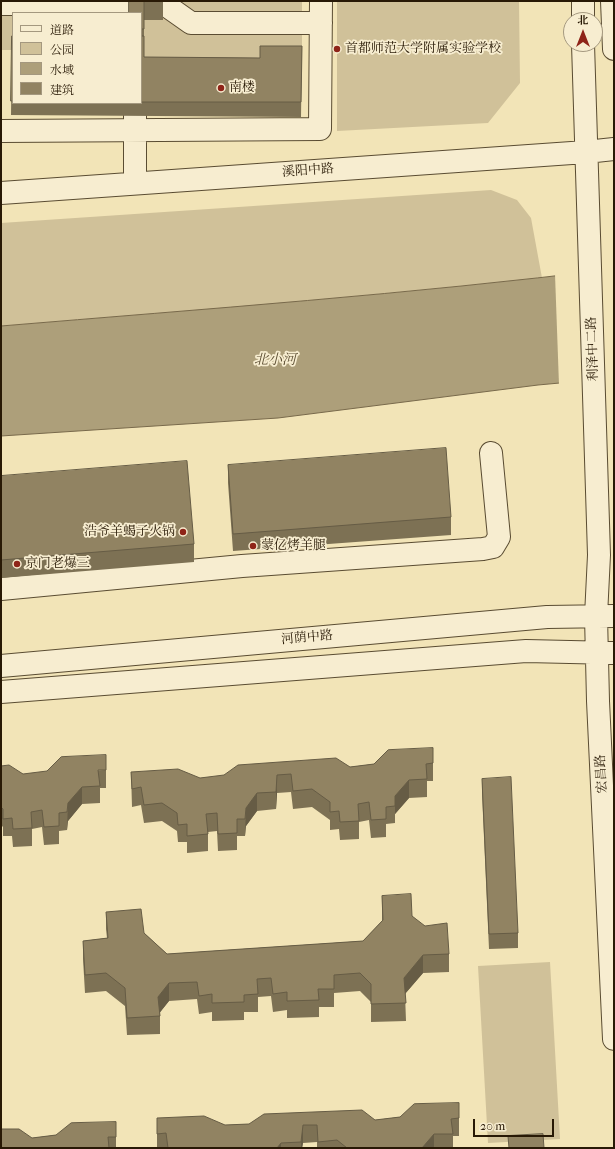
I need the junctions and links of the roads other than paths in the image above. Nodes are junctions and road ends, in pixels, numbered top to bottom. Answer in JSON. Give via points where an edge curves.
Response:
{"nodes":[{"id":1,"x":321,"y":1,"type":"edge"},
{"id":2,"x":583,"y":1,"type":"edge"},
{"id":3,"x":612,"y":1,"type":"edge"},
{"id":4,"x":1,"y":4,"type":"edge"},
{"id":5,"x":129,"y":4,"type":"edge"},
{"id":6,"x":164,"y":4,"type":"dead end"},
{"id":7,"x":583,"y":12,"type":"edge"},
{"id":8,"x":321,"y":23,"type":"junction"},
{"id":9,"x":614,"y":49,"type":"edge"},
{"id":10,"x":583,"y":52,"type":"edge"},
{"id":11,"x":135,"y":123,"type":"junction"},
{"id":12,"x":1,"y":131,"type":"edge"},
{"id":13,"x":614,"y":149,"type":"edge"},
{"id":14,"x":586,"y":152,"type":"junction"},
{"id":15,"x":135,"y":183,"type":"junction"},
{"id":16,"x":1,"y":193,"type":"edge"},
{"id":17,"x":491,"y":453,"type":"dead end"},
{"id":18,"x":1,"y":589,"type":"edge"},
{"id":19,"x":605,"y":616,"type":"edge"},
{"id":20,"x":605,"y":653,"type":"edge"},
{"id":21,"x":1,"y":666,"type":"edge"},
{"id":22,"x":1,"y":692,"type":"edge"},
{"id":23,"x":614,"y":1040,"type":"edge"}],
"edges":[{"from":1,"to":8,"type":"street"},
{"from":2,"to":7,"type":"street"},
{"from":3,"to":9,"type":"street"},
{"from":4,"to":5,"type":"street"},
{"from":6,"to":8,"type":"street","via":[[191,23]]},
{"from":8,"to":11,"type":"street","via":[[320,130]]},
{"from":10,"to":14,"type":"street","name":"利泽中二路"},
{"from":11,"to":12,"type":"street"},
{"from":11,"to":15,"type":"street"},
{"from":13,"to":14,"type":"street","name":"溪阳中路"},
{"from":14,"to":15,"type":"street","name":"溪阳中路"},
{"from":14,"to":19,"type":"street","name":"利泽中二路","via":[[599,555]]},
{"from":15,"to":16,"type":"street","name":"溪阳中路"},
{"from":17,"to":18,"type":"street","via":[[499,538],[492,547],[242,566]]},
{"from":19,"to":20,"type":"street","name":"利泽中二路"},
{"from":19,"to":21,"type":"street","name":"河荫中路","via":[[547,617]]},
{"from":20,"to":22,"type":"street","via":[[526,652]]},
{"from":20,"to":23,"type":"street","name":"宏昌路"}]}
